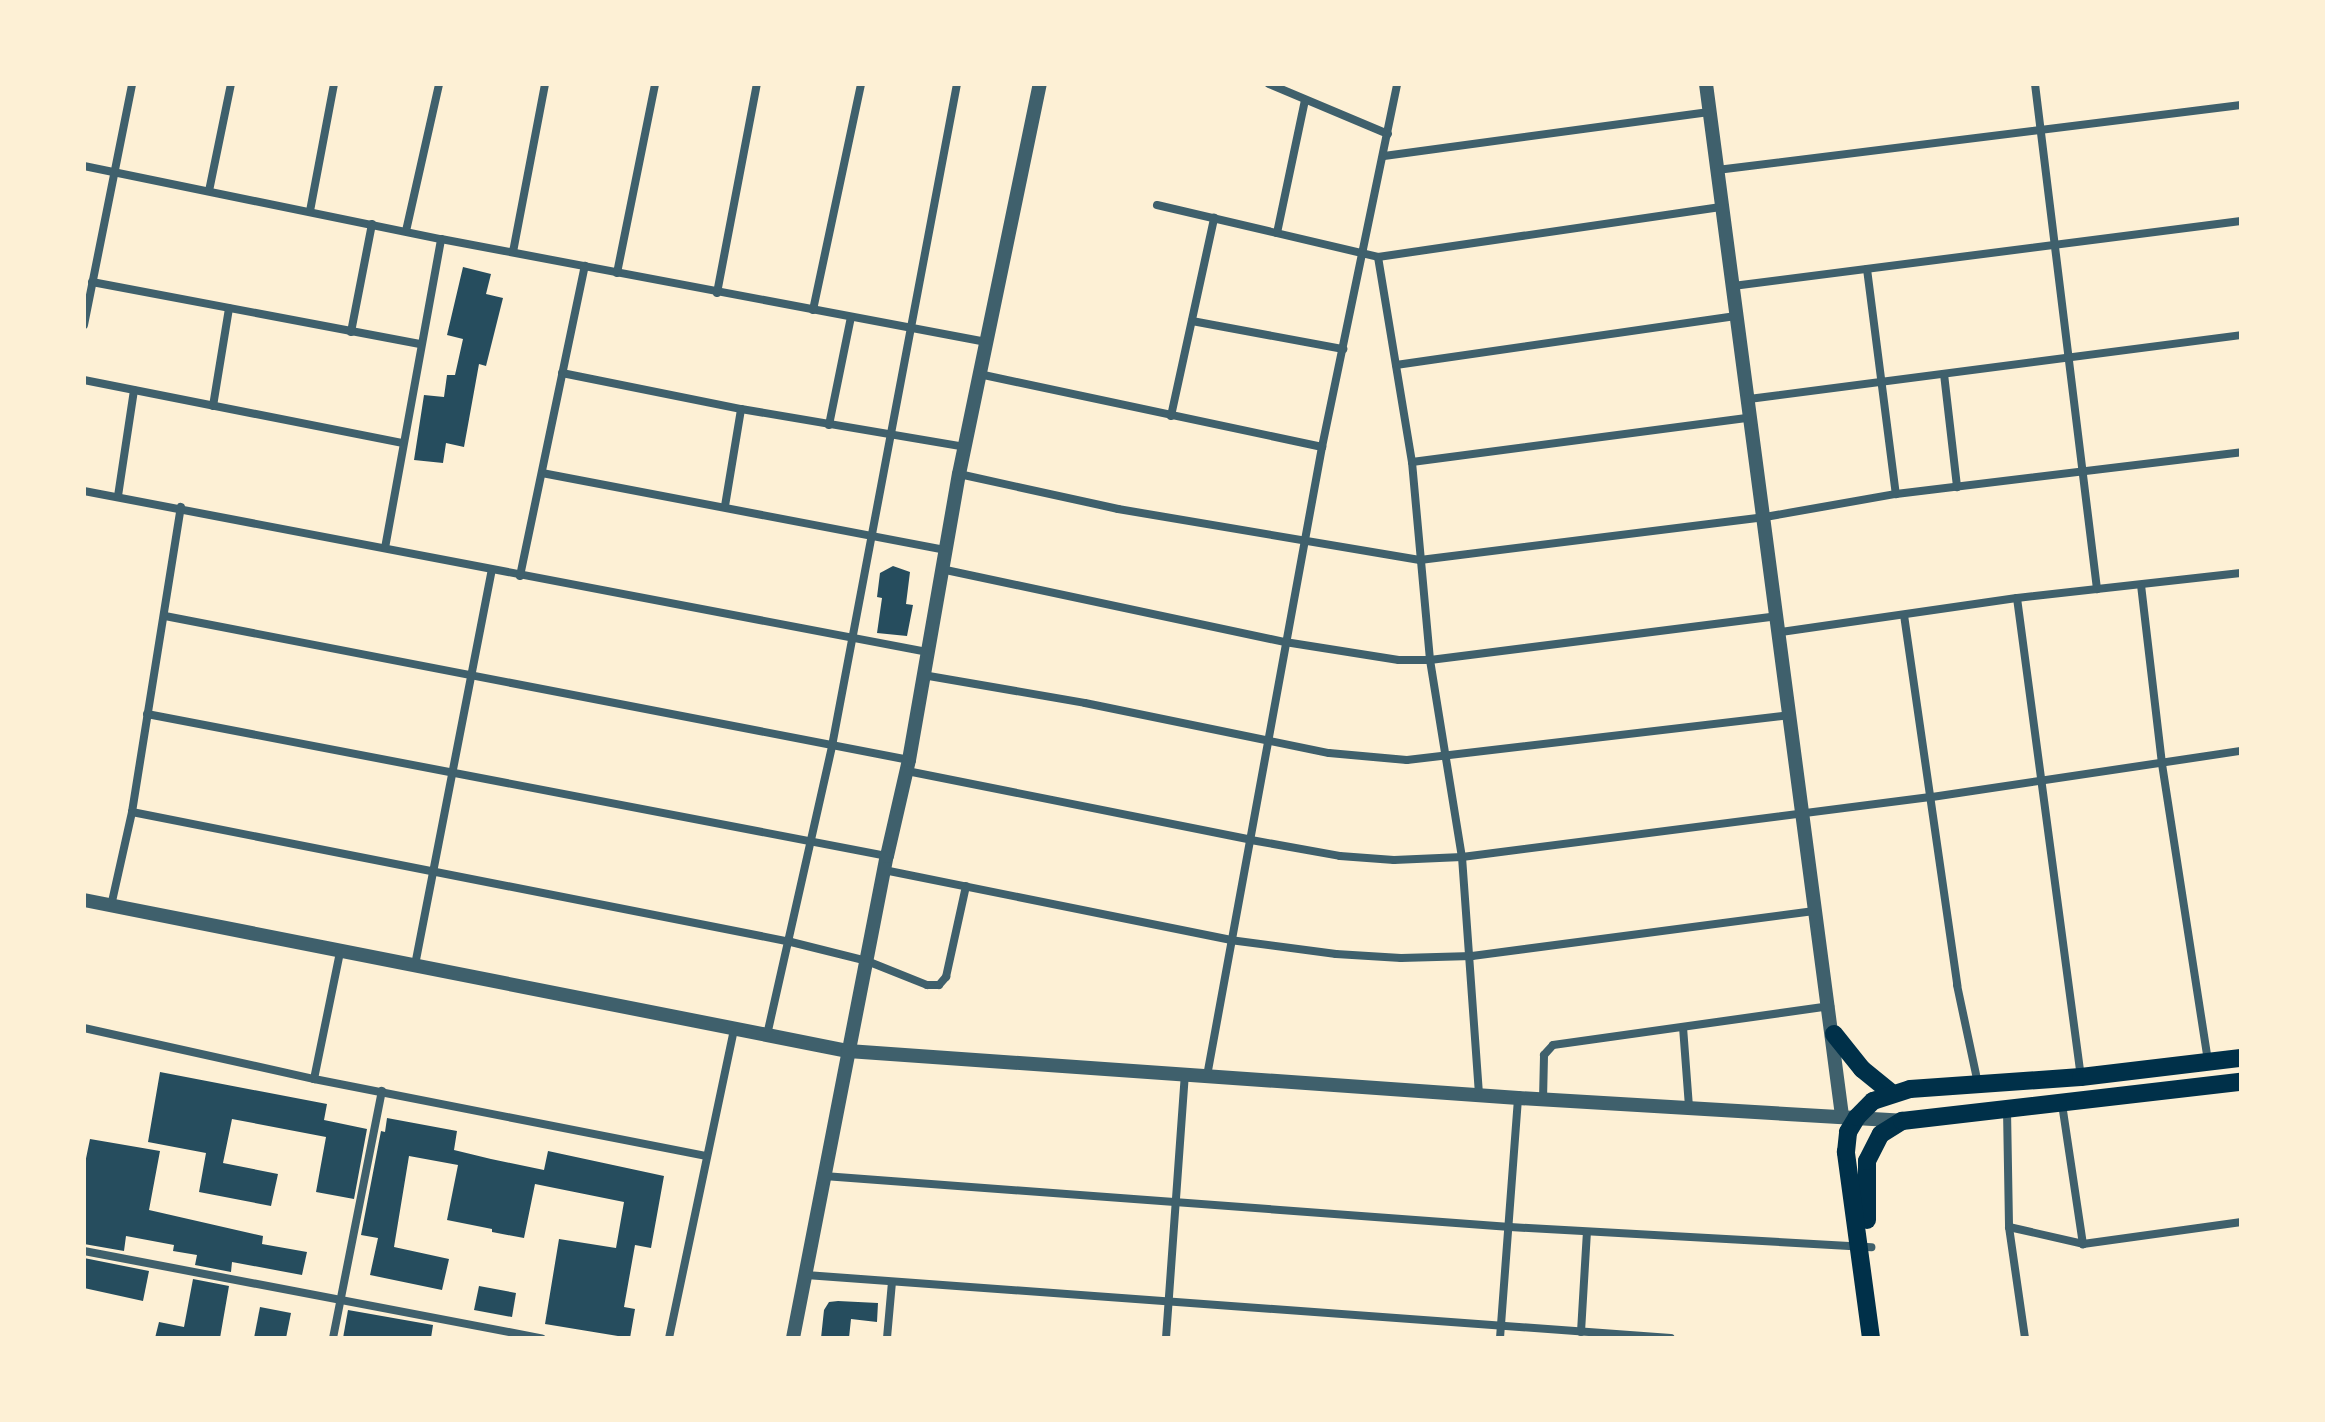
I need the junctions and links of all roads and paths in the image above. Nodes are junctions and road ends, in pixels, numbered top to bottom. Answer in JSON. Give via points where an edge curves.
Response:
{"nodes":[{"id":1,"x":132,"y":84,"type":"edge"},
{"id":2,"x":231,"y":84,"type":"edge"},
{"id":3,"x":334,"y":84,"type":"edge"},
{"id":4,"x":439,"y":84,"type":"edge"},
{"id":5,"x":545,"y":84,"type":"edge"},
{"id":6,"x":655,"y":84,"type":"edge"},
{"id":7,"x":757,"y":84,"type":"edge"},
{"id":8,"x":861,"y":84,"type":"edge"},
{"id":9,"x":957,"y":84,"type":"edge"},
{"id":10,"x":1040,"y":84,"type":"edge"},
{"id":11,"x":1269,"y":84,"type":"edge"},
{"id":12,"x":1397,"y":84,"type":"edge"},
{"id":13,"x":1706,"y":84,"type":"edge"},
{"id":14,"x":2035,"y":84,"type":"edge"},
{"id":15,"x":1305,"y":100,"type":"junction"},
{"id":16,"x":2241,"y":105,"type":"edge"},
{"id":17,"x":1709,"y":112,"type":"junction"},
{"id":18,"x":2041,"y":130,"type":"junction"},
{"id":19,"x":1388,"y":134,"type":"junction"},
{"id":20,"x":1384,"y":156,"type":"junction"},
{"id":21,"x":84,"y":166,"type":"edge"},
{"id":22,"x":1717,"y":170,"type":"junction"},
{"id":23,"x":114,"y":172,"type":"junction"},
{"id":24,"x":209,"y":191,"type":"junction"},
{"id":25,"x":1157,"y":205,"type":"dead end"},
{"id":26,"x":1722,"y":207,"type":"junction"},
{"id":27,"x":310,"y":211,"type":"junction"},
{"id":28,"x":1214,"y":218,"type":"junction"},
{"id":29,"x":2241,"y":221,"type":"edge"},
{"id":30,"x":372,"y":224,"type":"junction"},
{"id":31,"x":406,"y":231,"type":"junction"},
{"id":32,"x":1277,"y":233,"type":"junction"},
{"id":33,"x":441,"y":239,"type":"junction"},
{"id":34,"x":2056,"y":245,"type":"junction"},
{"id":35,"x":513,"y":252,"type":"junction"},
{"id":36,"x":1364,"y":256,"type":"junction"},
{"id":37,"x":1378,"y":257,"type":"junction"},
{"id":38,"x":585,"y":266,"type":"junction"},
{"id":39,"x":1867,"y":269,"type":"junction"},
{"id":40,"x":617,"y":273,"type":"junction"},
{"id":41,"x":92,"y":282,"type":"junction"},
{"id":42,"x":1733,"y":286,"type":"junction"},
{"id":43,"x":717,"y":293,"type":"junction"},
{"id":44,"x":229,"y":308,"type":"junction"},
{"id":45,"x":813,"y":310,"type":"junction"},
{"id":46,"x":1737,"y":316,"type":"junction"},
{"id":47,"x":851,"y":317,"type":"junction"},
{"id":48,"x":1192,"y":321,"type":"junction"},
{"id":49,"x":84,"y":325,"type":"edge"},
{"id":50,"x":914,"y":329,"type":"junction"},
{"id":51,"x":351,"y":332,"type":"junction"},
{"id":52,"x":2241,"y":335,"type":"edge"},
{"id":53,"x":986,"y":342,"type":"junction"},
{"id":54,"x":421,"y":344,"type":"junction"},
{"id":55,"x":1343,"y":349,"type":"junction"},
{"id":56,"x":2069,"y":357,"type":"junction"},
{"id":57,"x":1396,"y":365,"type":"junction"},
{"id":58,"x":562,"y":373,"type":"junction"},
{"id":59,"x":979,"y":374,"type":"junction"},
{"id":60,"x":1944,"y":374,"type":"junction"},
{"id":61,"x":84,"y":380,"type":"edge"},
{"id":62,"x":1880,"y":381,"type":"junction"},
{"id":63,"x":134,"y":390,"type":"junction"},
{"id":64,"x":1749,"y":399,"type":"junction"},
{"id":65,"x":213,"y":406,"type":"junction"},
{"id":66,"x":741,"y":409,"type":"junction"},
{"id":67,"x":1171,"y":416,"type":"junction"},
{"id":68,"x":1752,"y":417,"type":"junction"},
{"id":69,"x":829,"y":425,"type":"junction"},
{"id":70,"x":891,"y":437,"type":"junction"},
{"id":71,"x":402,"y":443,"type":"junction"},
{"id":72,"x":965,"y":447,"type":"junction"},
{"id":73,"x":1322,"y":447,"type":"junction"},
{"id":74,"x":2241,"y":452,"type":"edge"},
{"id":75,"x":1412,"y":462,"type":"junction"},
{"id":76,"x":542,"y":473,"type":"junction"},
{"id":77,"x":2083,"y":473,"type":"junction"},
{"id":78,"x":959,"y":474,"type":"junction"},
{"id":79,"x":1957,"y":487,"type":"junction"},
{"id":80,"x":84,"y":491,"type":"edge"},
{"id":81,"x":1896,"y":494,"type":"junction"},
{"id":82,"x":118,"y":496,"type":"junction"},
{"id":83,"x":725,"y":506,"type":"junction"},
{"id":84,"x":181,"y":507,"type":"junction"},
{"id":85,"x":1765,"y":517,"type":"junction"},
{"id":86,"x":871,"y":536,"type":"junction"},
{"id":87,"x":1305,"y":543,"type":"junction"},
{"id":88,"x":385,"y":548,"type":"junction"},
{"id":89,"x":945,"y":550,"type":"junction"},
{"id":90,"x":1420,"y":560,"type":"junction"},
{"id":91,"x":941,"y":569,"type":"junction"},
{"id":92,"x":492,"y":570,"type":"junction"},
{"id":93,"x":2241,"y":573,"type":"edge"},
{"id":94,"x":520,"y":576,"type":"junction"},
{"id":95,"x":2141,"y":585,"type":"junction"},
{"id":96,"x":2097,"y":589,"type":"junction"},
{"id":97,"x":2017,"y":598,"type":"junction"},
{"id":98,"x":1779,"y":615,"type":"junction"},
{"id":99,"x":1904,"y":615,"type":"junction"},
{"id":100,"x":165,"y":616,"type":"junction"},
{"id":101,"x":1781,"y":632,"type":"junction"},
{"id":102,"x":853,"y":639,"type":"junction"},
{"id":103,"x":1285,"y":642,"type":"junction"},
{"id":104,"x":927,"y":652,"type":"junction"},
{"id":105,"x":1430,"y":660,"type":"junction"},
{"id":106,"x":923,"y":675,"type":"junction"},
{"id":107,"x":472,"y":676,"type":"junction"},
{"id":108,"x":147,"y":714,"type":"junction"},
{"id":109,"x":1790,"y":715,"type":"junction"},
{"id":110,"x":1267,"y":740,"type":"junction"},
{"id":111,"x":832,"y":746,"type":"junction"},
{"id":112,"x":2241,"y":751,"type":"edge"},
{"id":113,"x":1445,"y":758,"type":"junction"},
{"id":114,"x":2162,"y":764,"type":"junction"},
{"id":115,"x":908,"y":766,"type":"junction"},
{"id":116,"x":451,"y":773,"type":"junction"},
{"id":117,"x":2043,"y":782,"type":"junction"},
{"id":118,"x":1932,"y":797,"type":"junction"},
{"id":119,"x":1804,"y":811,"type":"junction"},
{"id":120,"x":132,"y":812,"type":"junction"},
{"id":121,"x":1251,"y":840,"type":"junction"},
{"id":122,"x":809,"y":844,"type":"junction"},
{"id":123,"x":1462,"y":857,"type":"junction"},
{"id":124,"x":886,"y":863,"type":"junction"},
{"id":125,"x":432,"y":873,"type":"junction"},
{"id":126,"x":966,"y":886,"type":"junction"},
{"id":127,"x":84,"y":900,"type":"edge"},
{"id":128,"x":110,"y":906,"type":"junction"},
{"id":129,"x":1817,"y":911,"type":"junction"},
{"id":130,"x":1230,"y":940,"type":"junction"},
{"id":131,"x":791,"y":942,"type":"junction"},
{"id":132,"x":340,"y":952,"type":"junction"},
{"id":133,"x":1472,"y":956,"type":"junction"},
{"id":134,"x":867,"y":961,"type":"junction"},
{"id":135,"x":415,"y":965,"type":"junction"},
{"id":136,"x":1830,"y":1006,"type":"junction"},
{"id":137,"x":1683,"y":1027,"type":"junction"},
{"id":138,"x":84,"y":1028,"type":"edge"},
{"id":139,"x":734,"y":1029,"type":"junction"},
{"id":140,"x":1834,"y":1034,"type":"junction"},
{"id":141,"x":767,"y":1035,"type":"junction"},
{"id":142,"x":848,"y":1051,"type":"junction"},
{"id":143,"x":2241,"y":1058,"type":"edge"},
{"id":144,"x":2208,"y":1062,"type":"junction"},
{"id":145,"x":2141,"y":1070,"type":"junction"},
{"id":146,"x":1185,"y":1074,"type":"junction"},
{"id":147,"x":1207,"y":1076,"type":"junction"},
{"id":148,"x":2081,"y":1077,"type":"junction"},
{"id":149,"x":314,"y":1079,"type":"junction"},
{"id":150,"x":2241,"y":1082,"type":"edge"},
{"id":151,"x":1978,"y":1085,"type":"junction"},
{"id":152,"x":382,"y":1091,"type":"junction"},
{"id":153,"x":1892,"y":1093,"type":"junction"},
{"id":154,"x":1479,"y":1094,"type":"junction"},
{"id":155,"x":2145,"y":1094,"type":"junction"},
{"id":156,"x":1518,"y":1098,"type":"junction"},
{"id":157,"x":1543,"y":1100,"type":"junction"},
{"id":158,"x":2062,"y":1103,"type":"junction"},
{"id":159,"x":1689,"y":1107,"type":"junction"},
{"id":160,"x":2007,"y":1109,"type":"junction"},
{"id":161,"x":1850,"y":1116,"type":"junction"},
{"id":162,"x":1902,"y":1121,"type":"junction"},
{"id":163,"x":705,"y":1156,"type":"junction"},
{"id":164,"x":824,"y":1176,"type":"junction"},
{"id":165,"x":1176,"y":1203,"type":"junction"},
{"id":166,"x":2241,"y":1222,"type":"edge"},
{"id":167,"x":1510,"y":1227,"type":"junction"},
{"id":168,"x":2009,"y":1227,"type":"junction"},
{"id":169,"x":1587,"y":1232,"type":"junction"},
{"id":170,"x":2083,"y":1244,"type":"junction"},
{"id":171,"x":1866,"y":1247,"type":"junction"},
{"id":172,"x":84,"y":1251,"type":"edge"},
{"id":173,"x":806,"y":1275,"type":"junction"},
{"id":174,"x":892,"y":1282,"type":"junction"},
{"id":175,"x":341,"y":1299,"type":"junction"},
{"id":176,"x":1169,"y":1302,"type":"junction"},
{"id":177,"x":1501,"y":1327,"type":"junction"},
{"id":178,"x":1581,"y":1332,"type":"junction"},
{"id":179,"x":333,"y":1338,"type":"edge"},
{"id":180,"x":542,"y":1338,"type":"edge"},
{"id":181,"x":669,"y":1338,"type":"edge"},
{"id":182,"x":793,"y":1338,"type":"edge"},
{"id":183,"x":887,"y":1338,"type":"edge"},
{"id":184,"x":1166,"y":1338,"type":"edge"},
{"id":185,"x":1500,"y":1338,"type":"edge"},
{"id":186,"x":1671,"y":1338,"type":"edge"},
{"id":187,"x":1871,"y":1338,"type":"edge"},
{"id":188,"x":1883,"y":1338,"type":"edge"},
{"id":189,"x":2025,"y":1338,"type":"edge"}],
"edges":[{"from":1,"to":23,"type":"street"},
{"from":2,"to":24,"type":"street"},
{"from":3,"to":27,"type":"street"},
{"from":4,"to":31,"type":"street"},
{"from":5,"to":35,"type":"street"},
{"from":6,"to":40,"type":"street"},
{"from":7,"to":43,"type":"street"},
{"from":8,"to":45,"type":"street"},
{"from":9,"to":50,"type":"street"},
{"from":10,"to":53,"type":"street"},
{"from":11,"to":15,"type":"street"},
{"from":12,"to":19,"type":"street"},
{"from":13,"to":17,"type":"street"},
{"from":14,"to":18,"type":"street"},
{"from":15,"to":19,"type":"street"},
{"from":15,"to":32,"type":"street"},
{"from":16,"to":18,"type":"street"},
{"from":17,"to":20,"type":"street"},
{"from":17,"to":22,"type":"street"},
{"from":18,"to":22,"type":"street"},
{"from":18,"to":34,"type":"street"},
{"from":19,"to":20,"type":"street"},
{"from":20,"to":36,"type":"street"},
{"from":21,"to":23,"type":"street"},
{"from":22,"to":26,"type":"street"},
{"from":23,"to":24,"type":"street"},
{"from":23,"to":41,"type":"street"},
{"from":24,"to":27,"type":"street"},
{"from":25,"to":28,"type":"street"},
{"from":26,"to":37,"type":"street"},
{"from":26,"to":42,"type":"street"},
{"from":27,"to":30,"type":"street"},
{"from":28,"to":32,"type":"street"},
{"from":28,"to":48,"type":"street"},
{"from":29,"to":34,"type":"street"},
{"from":30,"to":31,"type":"street"},
{"from":30,"to":51,"type":"street"},
{"from":31,"to":33,"type":"street"},
{"from":32,"to":36,"type":"street"},
{"from":33,"to":35,"type":"street"},
{"from":33,"to":54,"type":"street"},
{"from":34,"to":39,"type":"street"},
{"from":34,"to":56,"type":"street"},
{"from":35,"to":38,"type":"street"},
{"from":36,"to":37,"type":"street"},
{"from":36,"to":55,"type":"street"},
{"from":37,"to":57,"type":"street"},
{"from":38,"to":40,"type":"street"},
{"from":38,"to":58,"type":"street"},
{"from":39,"to":42,"type":"street"},
{"from":39,"to":62,"type":"street"},
{"from":40,"to":43,"type":"street"},
{"from":41,"to":44,"type":"street"},
{"from":41,"to":49,"type":"street"},
{"from":42,"to":46,"type":"street"},
{"from":43,"to":45,"type":"street"},
{"from":44,"to":51,"type":"street"},
{"from":44,"to":65,"type":"street"},
{"from":45,"to":47,"type":"street"},
{"from":46,"to":57,"type":"street"},
{"from":46,"to":64,"type":"street"},
{"from":47,"to":50,"type":"street"},
{"from":47,"to":69,"type":"street"},
{"from":48,"to":55,"type":"street"},
{"from":48,"to":67,"type":"street"},
{"from":50,"to":53,"type":"street"},
{"from":50,"to":70,"type":"street"},
{"from":51,"to":54,"type":"street"},
{"from":52,"to":56,"type":"street"},
{"from":53,"to":59,"type":"street"},
{"from":54,"to":71,"type":"street"},
{"from":55,"to":73,"type":"street"},
{"from":56,"to":60,"type":"street"},
{"from":56,"to":77,"type":"street"},
{"from":57,"to":75,"type":"street"},
{"from":58,"to":66,"type":"street"},
{"from":58,"to":76,"type":"street"},
{"from":59,"to":67,"type":"street"},
{"from":59,"to":72,"type":"street"},
{"from":60,"to":62,"type":"street"},
{"from":60,"to":79,"type":"street"},
{"from":61,"to":63,"type":"street"},
{"from":62,"to":64,"type":"street"},
{"from":62,"to":81,"type":"street"},
{"from":63,"to":65,"type":"street"},
{"from":63,"to":82,"type":"street"},
{"from":64,"to":68,"type":"street"},
{"from":65,"to":71,"type":"street"},
{"from":66,"to":69,"type":"street"},
{"from":66,"to":83,"type":"street"},
{"from":67,"to":73,"type":"street"},
{"from":68,"to":75,"type":"street"},
{"from":68,"to":85,"type":"street"},
{"from":69,"to":70,"type":"street"},
{"from":70,"to":72,"type":"street"},
{"from":70,"to":86,"type":"street"},
{"from":71,"to":88,"type":"street"},
{"from":72,"to":78,"type":"street"},
{"from":73,"to":87,"type":"street"},
{"from":74,"to":77,"type":"street"},
{"from":75,"to":90,"type":"street"},
{"from":76,"to":83,"type":"street"},
{"from":76,"to":94,"type":"street"},
{"from":77,"to":79,"type":"street"},
{"from":77,"to":96,"type":"street"},
{"from":78,"to":87,"type":"street"},
{"from":78,"to":89,"type":"street"},
{"from":79,"to":81,"type":"street"},
{"from":80,"to":82,"type":"street"},
{"from":81,"to":85,"type":"street"},
{"from":82,"to":84,"type":"street"},
{"from":83,"to":86,"type":"street"},
{"from":84,"to":88,"type":"street"},
{"from":84,"to":100,"type":"street"},
{"from":85,"to":90,"type":"street"},
{"from":85,"to":98,"type":"street"},
{"from":86,"to":89,"type":"street"},
{"from":86,"to":102,"type":"street"},
{"from":87,"to":90,"type":"street"},
{"from":87,"to":103,"type":"street"},
{"from":88,"to":92,"type":"street"},
{"from":89,"to":91,"type":"street"},
{"from":90,"to":105,"type":"street"},
{"from":91,"to":103,"type":"street"},
{"from":91,"to":104,"type":"street"},
{"from":92,"to":94,"type":"street"},
{"from":92,"to":107,"type":"street"},
{"from":93,"to":95,"type":"street"},
{"from":94,"to":102,"type":"street"},
{"from":95,"to":96,"type":"street"},
{"from":95,"to":114,"type":"street"},
{"from":96,"to":97,"type":"street"},
{"from":97,"to":99,"type":"street"},
{"from":97,"to":117,"type":"street"},
{"from":98,"to":101,"type":"street"},
{"from":98,"to":105,"type":"street"},
{"from":99,"to":101,"type":"street"},
{"from":99,"to":118,"type":"street"},
{"from":100,"to":107,"type":"street"},
{"from":100,"to":108,"type":"street"},
{"from":101,"to":109,"type":"street"},
{"from":102,"to":104,"type":"street"},
{"from":102,"to":111,"type":"street"},
{"from":103,"to":105,"type":"street","via":[[1369,657]]},
{"from":103,"to":110,"type":"street"},
{"from":104,"to":106,"type":"street"},
{"from":105,"to":113,"type":"street"},
{"from":106,"to":110,"type":"street"},
{"from":106,"to":115,"type":"street"},
{"from":107,"to":111,"type":"street"},
{"from":107,"to":116,"type":"street"},
{"from":108,"to":116,"type":"street"},
{"from":108,"to":120,"type":"street"},
{"from":109,"to":113,"type":"street"},
{"from":109,"to":119,"type":"street"},
{"from":110,"to":113,"type":"street","via":[[1368,757]]},
{"from":110,"to":121,"type":"street"},
{"from":111,"to":115,"type":"street"},
{"from":111,"to":122,"type":"street"},
{"from":112,"to":114,"type":"street"},
{"from":113,"to":123,"type":"street"},
{"from":114,"to":117,"type":"street"},
{"from":114,"to":144,"type":"street"},
{"from":115,"to":121,"type":"street"},
{"from":115,"to":124,"type":"street"},
{"from":116,"to":122,"type":"street"},
{"from":116,"to":125,"type":"street"},
{"from":117,"to":118,"type":"street"},
{"from":117,"to":148,"type":"street"},
{"from":118,"to":119,"type":"street"},
{"from":118,"to":151,"type":"street","via":[[1957,985]]},
{"from":119,"to":123,"type":"street"},
{"from":119,"to":129,"type":"street"},
{"from":120,"to":125,"type":"street"},
{"from":120,"to":128,"type":"street"},
{"from":121,"to":123,"type":"street","via":[[1340,856]]},
{"from":121,"to":130,"type":"street"},
{"from":122,"to":124,"type":"street"},
{"from":122,"to":131,"type":"street"},
{"from":123,"to":133,"type":"street"},
{"from":124,"to":126,"type":"street"},
{"from":124,"to":134,"type":"street"},
{"from":125,"to":131,"type":"street"},
{"from":125,"to":135,"type":"street"},
{"from":126,"to":130,"type":"street"},
{"from":126,"to":134,"type":"street","via":[[946,977],[939,985]]},
{"from":127,"to":128,"type":"street"},
{"from":128,"to":132,"type":"street"},
{"from":129,"to":133,"type":"street"},
{"from":129,"to":136,"type":"street"},
{"from":130,"to":133,"type":"street","via":[[1336,954]]},
{"from":130,"to":147,"type":"street"},
{"from":131,"to":134,"type":"street"},
{"from":131,"to":141,"type":"street"},
{"from":132,"to":135,"type":"street"},
{"from":132,"to":149,"type":"street"},
{"from":133,"to":154,"type":"street"},
{"from":134,"to":142,"type":"street"},
{"from":135,"to":139,"type":"street"},
{"from":136,"to":137,"type":"street"},
{"from":136,"to":140,"type":"street"},
{"from":137,"to":157,"type":"street","via":[[1553,1045],[1544,1055]]},
{"from":137,"to":159,"type":"street"},
{"from":138,"to":149,"type":"street"},
{"from":139,"to":141,"type":"street"},
{"from":139,"to":163,"type":"street"},
{"from":140,"to":153,"type":"main road","via":[[1862,1069]]},
{"from":140,"to":161,"type":"street"},
{"from":141,"to":142,"type":"street"},
{"from":142,"to":146,"type":"street"},
{"from":142,"to":164,"type":"street"},
{"from":143,"to":144,"type":"main road"},
{"from":144,"to":145,"type":"main road"},
{"from":145,"to":148,"type":"main road"},
{"from":145,"to":155,"type":"main road"},
{"from":146,"to":147,"type":"street"},
{"from":146,"to":165,"type":"street"},
{"from":147,"to":154,"type":"street"},
{"from":148,"to":151,"type":"main road"},
{"from":149,"to":152,"type":"street"},
{"from":150,"to":155,"type":"main road"},
{"from":151,"to":153,"type":"main road"},
{"from":152,"to":163,"type":"street"},
{"from":152,"to":175,"type":"street"},
{"from":153,"to":161,"type":"main road"},
{"from":154,"to":156,"type":"street"},
{"from":155,"to":158,"type":"main road"},
{"from":156,"to":157,"type":"street"},
{"from":156,"to":167,"type":"street"},
{"from":157,"to":159,"type":"street"},
{"from":158,"to":160,"type":"main road"},
{"from":158,"to":170,"type":"street"},
{"from":159,"to":161,"type":"street"},
{"from":160,"to":162,"type":"main road"},
{"from":160,"to":168,"type":"street"},
{"from":161,"to":162,"type":"street"},
{"from":161,"to":171,"type":"main road","via":[[1846,1152]]},
{"from":162,"to":171,"type":"main road","via":[[1881,1134],[1867,1161]]},
{"from":163,"to":181,"type":"street"},
{"from":164,"to":165,"type":"street"},
{"from":164,"to":173,"type":"street"},
{"from":165,"to":167,"type":"street"},
{"from":165,"to":176,"type":"street"},
{"from":166,"to":170,"type":"street"},
{"from":167,"to":169,"type":"street"},
{"from":167,"to":177,"type":"street"},
{"from":168,"to":170,"type":"street"},
{"from":168,"to":189,"type":"street"},
{"from":169,"to":171,"type":"street"},
{"from":169,"to":178,"type":"street"},
{"from":171,"to":187,"type":"main road"},
{"from":171,"to":188,"type":"main road"},
{"from":172,"to":175,"type":"street"},
{"from":173,"to":174,"type":"street"},
{"from":173,"to":182,"type":"street"},
{"from":174,"to":176,"type":"street"},
{"from":174,"to":183,"type":"street"},
{"from":175,"to":179,"type":"street"},
{"from":175,"to":180,"type":"street"},
{"from":176,"to":177,"type":"street"},
{"from":176,"to":184,"type":"street"},
{"from":177,"to":178,"type":"street"},
{"from":177,"to":185,"type":"street"},
{"from":178,"to":186,"type":"street"}]}
